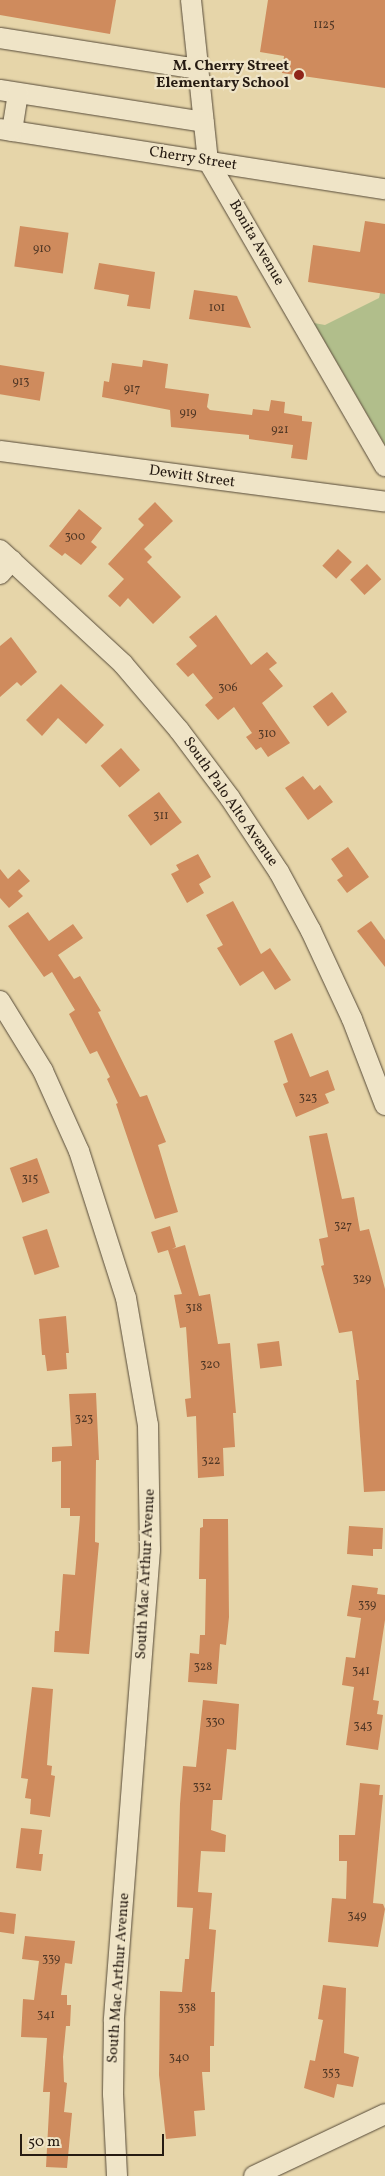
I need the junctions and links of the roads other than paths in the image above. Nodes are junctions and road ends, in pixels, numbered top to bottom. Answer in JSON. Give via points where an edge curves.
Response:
{"nodes":[{"id":1,"x":191,"y":0,"type":"edge"},
{"id":2,"x":0,"y":38,"type":"edge"},
{"id":3,"x":199,"y":69,"type":"junction"},
{"id":4,"x":9,"y":92,"type":"edge"},
{"id":5,"x":204,"y":122,"type":"junction"},
{"id":6,"x":6,"y":130,"type":"edge"},
{"id":7,"x":208,"y":161,"type":"junction"},
{"id":8,"x":385,"y":189,"type":"edge"},
{"id":9,"x":0,"y":451,"type":"edge"},
{"id":10,"x":385,"y":466,"type":"edge"},
{"id":11,"x":385,"y":502,"type":"edge"},
{"id":12,"x":4,"y":561,"type":"edge"},
{"id":13,"x":0,"y":1000,"type":"edge"},
{"id":14,"x":385,"y":1105,"type":"edge"},
{"id":15,"x":385,"y":2114,"type":"edge"},
{"id":16,"x":117,"y":2176,"type":"edge"},
{"id":17,"x":254,"y":2176,"type":"edge"}],
"edges":[{"from":1,"to":3,"type":"street","name":"Bonita Avenue"},
{"from":2,"to":3,"type":"street"},
{"from":3,"to":5,"type":"street","name":"Bonita Avenue"},
{"from":4,"to":5,"type":"street"},
{"from":4,"to":6,"type":"street"},
{"from":5,"to":7,"type":"street","name":"Bonita Avenue"},
{"from":6,"to":7,"type":"street","name":"Cherry Street"},
{"from":7,"to":8,"type":"street","name":"Cherry Street"},
{"from":7,"to":10,"type":"street","name":"Bonita Avenue"},
{"from":9,"to":11,"type":"street","name":"Dewitt Street"},
{"from":12,"to":14,"type":"street","name":"South Palo Alto Avenue","via":[[123,664],[179,730],[230,798],[279,872],[311,931],[352,1019]]},
{"from":13,"to":16,"type":"street","name":"South Mac Arthur Avenue","via":[[50,1085],[79,1152],[128,1307],[149,1432],[150,1550],[114,2022]]},
{"from":15,"to":17,"type":"street"}]}
